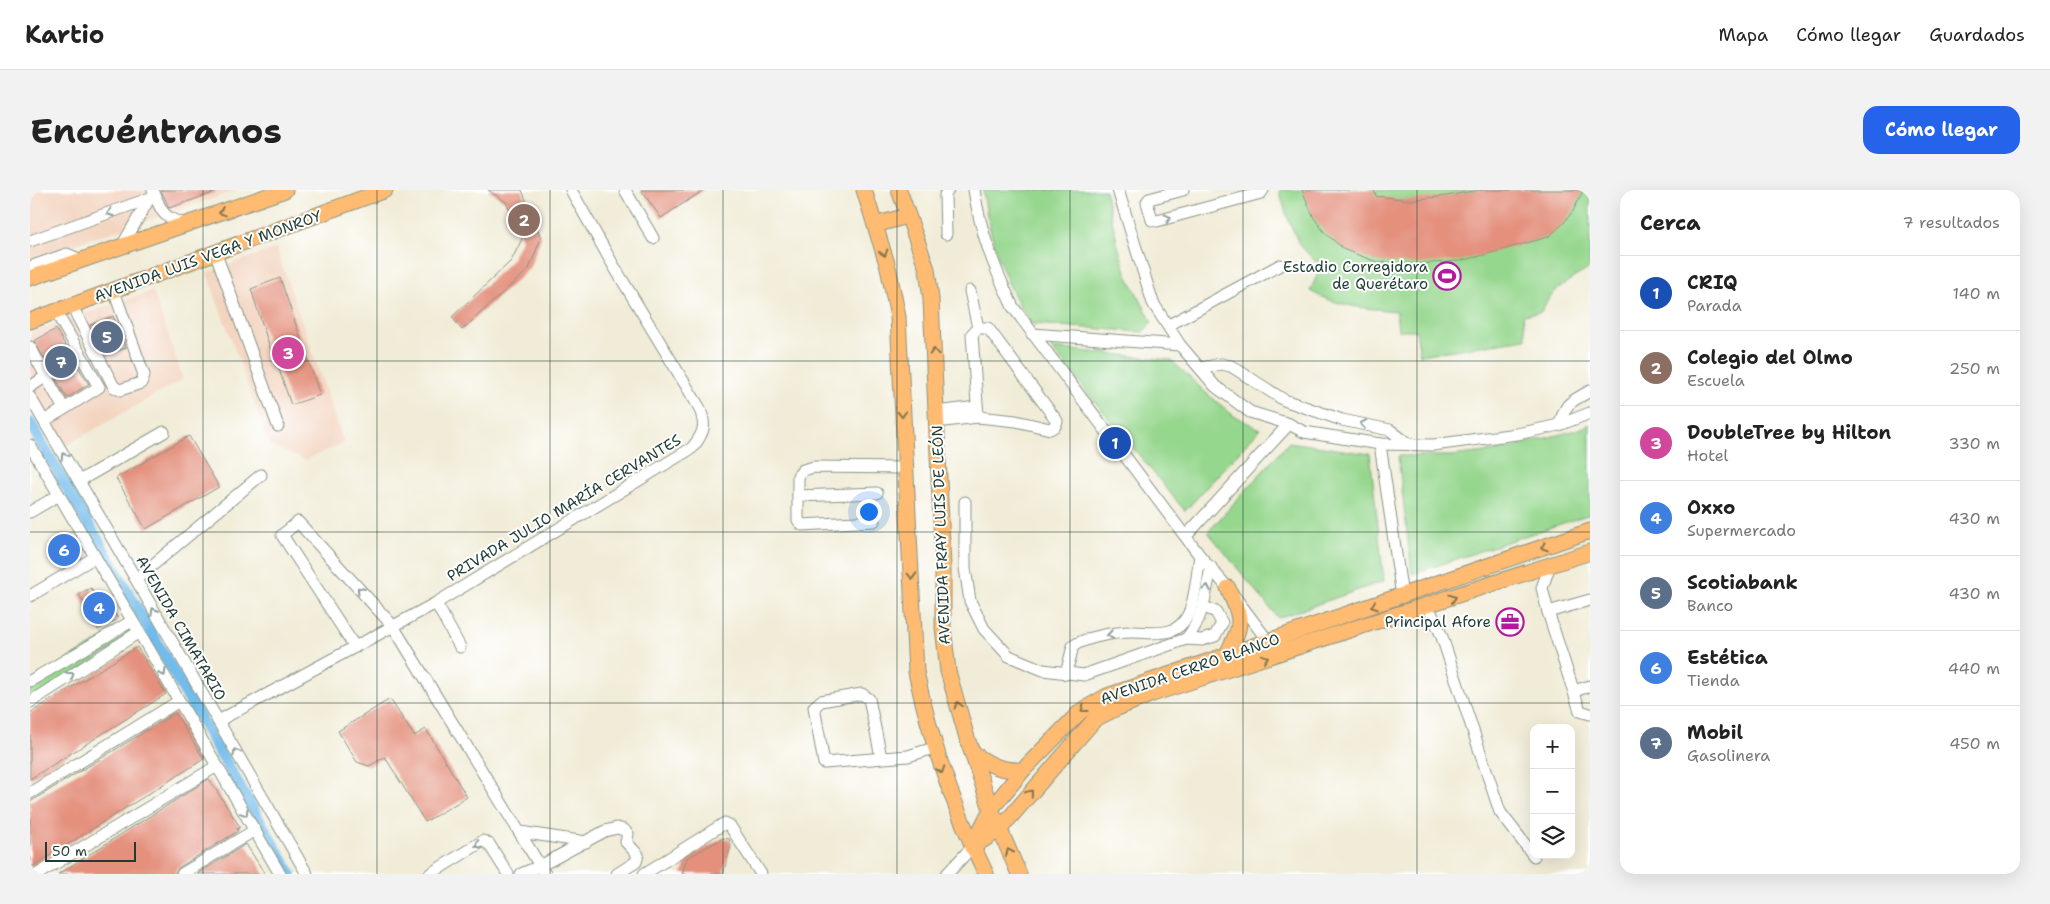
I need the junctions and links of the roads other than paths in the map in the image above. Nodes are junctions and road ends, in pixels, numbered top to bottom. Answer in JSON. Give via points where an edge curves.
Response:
{"nodes":[{"id":1,"x":285,"y":190,"type":"edge"},
{"id":2,"x":385,"y":190,"type":"edge"},
{"id":3,"x":571,"y":190,"type":"edge"},
{"id":4,"x":625,"y":190,"type":"edge"},
{"id":5,"x":864,"y":190,"type":"edge"},
{"id":6,"x":899,"y":190,"type":"edge"},
{"id":7,"x":948,"y":190,"type":"edge"},
{"id":8,"x":974,"y":190,"type":"edge"},
{"id":9,"x":1118,"y":190,"type":"edge"},
{"id":10,"x":1263,"y":190,"type":"edge"},
{"id":11,"x":1178,"y":191,"type":"edge"},
{"id":12,"x":153,"y":195,"type":"edge"},
{"id":13,"x":907,"y":216,"type":"junction"},
{"id":14,"x":188,"y":224,"type":"junction"},
{"id":15,"x":875,"y":225,"type":"junction"},
{"id":16,"x":946,"y":234,"type":"dead end"},
{"id":17,"x":653,"y":238,"type":"dead end"},
{"id":18,"x":30,"y":241,"type":"edge"},
{"id":19,"x":122,"y":246,"type":"junction"},
{"id":20,"x":216,"y":254,"type":"junction"},
{"id":21,"x":82,"y":260,"type":"junction"},
{"id":22,"x":1280,"y":265,"type":"dead end"},
{"id":23,"x":30,"y":267,"type":"edge"},
{"id":24,"x":30,"y":278,"type":"edge"},
{"id":25,"x":114,"y":291,"type":"junction"},
{"id":26,"x":970,"y":291,"type":"dead end"},
{"id":27,"x":72,"y":306,"type":"junction"},
{"id":28,"x":56,"y":312,"type":"junction"},
{"id":29,"x":30,"y":321,"type":"edge"},
{"id":30,"x":1168,"y":325,"type":"junction"},
{"id":31,"x":978,"y":328,"type":"junction"},
{"id":32,"x":1032,"y":334,"type":"junction"},
{"id":33,"x":1180,"y":345,"type":"junction"},
{"id":34,"x":30,"y":347,"type":"edge"},
{"id":35,"x":80,"y":354,"type":"junction"},
{"id":36,"x":1201,"y":368,"type":"junction"},
{"id":37,"x":45,"y":377,"type":"junction"},
{"id":38,"x":30,"y":387,"type":"edge"},
{"id":39,"x":1590,"y":391,"type":"edge"},
{"id":40,"x":30,"y":397,"type":"edge"},
{"id":41,"x":64,"y":409,"type":"junction"},
{"id":42,"x":977,"y":412,"type":"junction"},
{"id":43,"x":1590,"y":412,"type":"edge"},
{"id":44,"x":936,"y":417,"type":"junction"},
{"id":45,"x":44,"y":421,"type":"junction"},
{"id":46,"x":1289,"y":424,"type":"junction"},
{"id":47,"x":1558,"y":425,"type":"junction"},
{"id":48,"x":278,"y":426,"type":"dead end"},
{"id":49,"x":164,"y":432,"type":"dead end"},
{"id":50,"x":1380,"y":444,"type":"junction"},
{"id":51,"x":1407,"y":444,"type":"junction"},
{"id":52,"x":30,"y":445,"type":"edge"},
{"id":53,"x":906,"y":468,"type":"junction"},
{"id":54,"x":261,"y":475,"type":"dead end"},
{"id":55,"x":79,"y":480,"type":"junction"},
{"id":56,"x":877,"y":493,"type":"dead end"},
{"id":57,"x":59,"y":495,"type":"junction"},
{"id":58,"x":798,"y":496,"type":"junction"},
{"id":59,"x":965,"y":502,"type":"dead end"},
{"id":60,"x":30,"y":512,"type":"edge"},
{"id":61,"x":874,"y":521,"type":"dead end"},
{"id":62,"x":1590,"y":531,"type":"edge"},
{"id":63,"x":1186,"y":536,"type":"junction"},
{"id":64,"x":1200,"y":556,"type":"junction"},
{"id":65,"x":1587,"y":556,"type":"edge"},
{"id":66,"x":95,"y":557,"type":"junction"},
{"id":67,"x":1550,"y":565,"type":"junction"},
{"id":68,"x":1211,"y":567,"type":"junction"},
{"id":69,"x":136,"y":579,"type":"junction"},
{"id":70,"x":1228,"y":588,"type":"junction"},
{"id":71,"x":30,"y":596,"type":"edge"},
{"id":72,"x":1402,"y":596,"type":"junction"},
{"id":73,"x":1590,"y":600,"type":"edge"},
{"id":74,"x":436,"y":603,"type":"junction"},
{"id":75,"x":1202,"y":606,"type":"junction"},
{"id":76,"x":1428,"y":606,"type":"junction"},
{"id":77,"x":1548,"y":612,"type":"junction"},
{"id":78,"x":132,"y":621,"type":"junction"},
{"id":79,"x":393,"y":626,"type":"junction"},
{"id":80,"x":139,"y":632,"type":"junction"},
{"id":81,"x":1158,"y":634,"type":"junction"},
{"id":82,"x":1186,"y":639,"type":"junction"},
{"id":83,"x":1268,"y":641,"type":"junction"},
{"id":84,"x":355,"y":647,"type":"junction"},
{"id":85,"x":460,"y":647,"type":"dead end"},
{"id":86,"x":1160,"y":648,"type":"junction"},
{"id":87,"x":1227,"y":654,"type":"junction"},
{"id":88,"x":1066,"y":674,"type":"junction"},
{"id":89,"x":30,"y":681,"type":"edge"},
{"id":90,"x":1590,"y":686,"type":"edge"},
{"id":91,"x":1574,"y":692,"type":"junction"},
{"id":92,"x":179,"y":701,"type":"junction"},
{"id":93,"x":30,"y":702,"type":"edge"},
{"id":94,"x":1590,"y":714,"type":"edge"},
{"id":95,"x":218,"y":721,"type":"junction"},
{"id":96,"x":934,"y":748,"type":"junction"},
{"id":97,"x":972,"y":752,"type":"junction"},
{"id":98,"x":881,"y":757,"type":"junction"},
{"id":99,"x":217,"y":766,"type":"junction"},
{"id":100,"x":1023,"y":770,"type":"junction"},
{"id":101,"x":30,"y":793,"type":"edge"},
{"id":102,"x":990,"y":809,"type":"junction"},
{"id":103,"x":255,"y":830,"type":"junction"},
{"id":104,"x":999,"y":830,"type":"junction"},
{"id":105,"x":520,"y":832,"type":"junction"},
{"id":106,"x":586,"y":842,"type":"junction"},
{"id":107,"x":972,"y":847,"type":"junction"},
{"id":108,"x":1530,"y":851,"type":"edge"},
{"id":109,"x":543,"y":870,"type":"edge"},
{"id":110,"x":38,"y":874,"type":"edge"},
{"id":111,"x":182,"y":874,"type":"edge"},
{"id":112,"x":280,"y":874,"type":"edge"},
{"id":113,"x":307,"y":874,"type":"edge"},
{"id":114,"x":430,"y":874,"type":"edge"},
{"id":115,"x":508,"y":874,"type":"edge"},
{"id":116,"x":521,"y":874,"type":"edge"},
{"id":117,"x":617,"y":874,"type":"edge"},
{"id":118,"x":644,"y":874,"type":"edge"},
{"id":119,"x":760,"y":874,"type":"edge"},
{"id":120,"x":947,"y":874,"type":"edge"},
{"id":121,"x":986,"y":874,"type":"edge"},
{"id":122,"x":1019,"y":874,"type":"edge"}],
"edges":[{"from":1,"to":14,"type":"main road","one_way":true},
{"from":2,"to":20,"type":"main road","name":"AVENIDA LUIS VEGA Y MONROY"},
{"from":3,"to":74,"type":"street","name":"PRIVADA JULIO MARÍA CERVANTES","via":[[699,408],[704,419],[703,432],[692,448]]},
{"from":4,"to":17,"type":"street"},
{"from":5,"to":15,"type":"main road","name":"AVENIDA FRAY LUIS DE LEÓN"},
{"from":6,"to":13,"type":"main road","name":"AVENIDA FRAY LUIS DE LEÓN"},
{"from":7,"to":16,"type":"street","via":[[945,196]]},
{"from":8,"to":32,"type":"street","via":[[982,235],[995,269],[1013,307]]},
{"from":9,"to":30,"type":"street","via":[[1152,303]]},
{"from":11,"to":10,"type":"street","one_way":true,"via":[[1149,199],[1152,220]]},
{"from":12,"to":14,"type":"street","via":[[170,220]]},
{"from":12,"to":18,"type":"street","one_way":true},
{"from":12,"to":19,"type":"street"},
{"from":13,"to":15,"type":"main road"},
{"from":44,"to":13,"type":"main road","name":"AVENIDA FRAY LUIS DE LEÓN","one_way":true,"via":[[932,298],[927,269]]},
{"from":14,"to":19,"type":"main road"},
{"from":15,"to":53,"type":"main road","name":"AVENIDA FRAY LUIS DE LEÓN","one_way":true,"via":[[898,317]]},
{"from":19,"to":21,"type":"main road"},
{"from":20,"to":25,"type":"main road","name":"AVENIDA LUIS VEGA Y MONROY"},
{"from":20,"to":48,"type":"street"},
{"from":21,"to":23,"type":"street","via":[[67,254]]},
{"from":21,"to":24,"type":"main road"},
{"from":22,"to":30,"type":"street"},
{"from":25,"to":27,"type":"main road","name":"AVENIDA LUIS VEGA Y MONROY"},
{"from":25,"to":27,"type":"street","via":[[144,375],[141,383],[120,390],[114,388]]},
{"from":26,"to":31,"type":"street"},
{"from":27,"to":28,"type":"main road","name":"AVENIDA LUIS VEGA Y MONROY"},
{"from":28,"to":29,"type":"main road","name":"AVENIDA LUIS VEGA Y MONROY"},
{"from":28,"to":35,"type":"street"},
{"from":30,"to":33,"type":"street"},
{"from":31,"to":42,"type":"street","via":[[972,334]]},
{"from":31,"to":42,"type":"street","via":[[988,328],[1058,421],[1050,429]]},
{"from":32,"to":33,"type":"street"},
{"from":32,"to":63,"type":"street"},
{"from":33,"to":36,"type":"street"},
{"from":34,"to":37,"type":"street"},
{"from":35,"to":37,"type":"street"},
{"from":35,"to":41,"type":"street","via":[[98,387]]},
{"from":36,"to":46,"type":"street","via":[[1214,386],[1250,412]]},
{"from":51,"to":36,"type":"street","one_way":true,"via":[[1390,430],[1342,420],[1284,400],[1231,366],[1221,364]]},
{"from":37,"to":38,"type":"street"},
{"from":37,"to":41,"type":"street"},
{"from":39,"to":47,"type":"street","via":[[1569,402]]},
{"from":40,"to":45,"type":"street","name":"AVENIDA CIMATARIO"},
{"from":41,"to":45,"type":"street"},
{"from":42,"to":44,"type":"street"},
{"from":43,"to":47,"type":"street"},
{"from":97,"to":44,"type":"main road","name":"AVENIDA FRAY LUIS DE LEÓN","one_way":true,"via":[[952,687],[945,649]]},
{"from":55,"to":45,"type":"street","name":"AVENIDA CIMATARIO","one_way":true},
{"from":46,"to":50,"type":"street","via":[[1304,432]]},
{"from":46,"to":63,"type":"street"},
{"from":47,"to":51,"type":"street","via":[[1433,445]]},
{"from":49,"to":55,"type":"street"},
{"from":50,"to":51,"type":"street"},
{"from":50,"to":72,"type":"street"},
{"from":52,"to":57,"type":"street"},
{"from":53,"to":58,"type":"street","via":[[814,467],[803,470],[798,476]]},
{"from":53,"to":96,"type":"main road","name":"AVENIDA FRAY LUIS DE LEÓN","one_way":true,"via":[[916,672]]},
{"from":54,"to":69,"type":"street"},
{"from":55,"to":69,"type":"street","name":"AVENIDA CIMATARIO"},
{"from":56,"to":58,"type":"street"},
{"from":57,"to":60,"type":"street"},
{"from":57,"to":66,"type":"street"},
{"from":58,"to":61,"type":"street","via":[[798,520],[802,525]]},
{"from":59,"to":88,"type":"street","via":[[964,568],[970,601],[984,629],[1010,656],[1043,670]]},
{"from":62,"to":72,"type":"main road","name":"AVENIDA CERRO BLANCO","one_way":true},
{"from":63,"to":64,"type":"street"},
{"from":64,"to":68,"type":"street"},
{"from":64,"to":81,"type":"street","via":[[1189,613],[1179,628]]},
{"from":65,"to":67,"type":"main road","name":"AVENIDA CERRO BLANCO"},
{"from":66,"to":71,"type":"street"},
{"from":66,"to":78,"type":"street"},
{"from":76,"to":67,"type":"main road","name":"AVENIDA CERRO BLANCO","one_way":true},
{"from":67,"to":77,"type":"street","via":[[1542,588]]},
{"from":68,"to":70,"type":"street"},
{"from":75,"to":68,"type":"street","one_way":true},
{"from":95,"to":69,"type":"street","name":"AVENIDA CIMATARIO","one_way":true},
{"from":70,"to":83,"type":"street"},
{"from":70,"to":87,"type":"main road","via":[[1240,623]]},
{"from":72,"to":83,"type":"main road","name":"AVENIDA CERRO BLANCO","one_way":true},
{"from":73,"to":77,"type":"street"},
{"from":74,"to":79,"type":"street","name":"PRIVADA JULIO MARÍA CERVANTES"},
{"from":74,"to":85,"type":"street"},
{"from":75,"to":82,"type":"street","via":[[1195,629]]},
{"from":75,"to":82,"type":"street","via":[[1216,612],[1222,623],[1215,636],[1202,640]]},
{"from":104,"to":76,"type":"main road","name":"AVENIDA CERRO BLANCO","one_way":true,"via":[[1095,719],[1152,694]]},
{"from":76,"to":108,"type":"street","via":[[1442,634],[1500,812]]},
{"from":77,"to":91,"type":"street"},
{"from":78,"to":80,"type":"street"},
{"from":78,"to":89,"type":"street"},
{"from":79,"to":84,"type":"street","name":"PRIVADA JULIO MARÍA CERVANTES"},
{"from":79,"to":84,"type":"street","one_way":true,"via":[[298,522],[282,535]]},
{"from":79,"to":105,"type":"street"},
{"from":80,"to":92,"type":"street","one_way":true},
{"from":93,"to":80,"type":"street","one_way":true},
{"from":81,"to":86,"type":"street"},
{"from":81,"to":88,"type":"street","one_way":true,"via":[[1131,632],[1078,642],[1072,646]]},
{"from":82,"to":86,"type":"street"},
{"from":83,"to":87,"type":"main road","name":"AVENIDA CERRO BLANCO"},
{"from":84,"to":95,"type":"street","name":"PRIVADA JULIO MARÍA CERVANTES"},
{"from":86,"to":88,"type":"street","via":[[1084,675]]},
{"from":87,"to":100,"type":"main road","name":"AVENIDA CERRO BLANCO","one_way":true,"via":[[1088,705]]},
{"from":90,"to":91,"type":"street"},
{"from":91,"to":94,"type":"street","via":[[1580,711]]},
{"from":92,"to":99,"type":"street"},
{"from":92,"to":101,"type":"street"},
{"from":113,"to":95,"type":"street","name":"AVENIDA CIMATARIO","one_way":true},
{"from":96,"to":98,"type":"street","via":[[908,756]]},
{"from":96,"to":107,"type":"main road","name":"AVENIDA FRAY LUIS DE LEÓN","one_way":true},
{"from":97,"to":100,"type":"main road","via":[[998,768]]},
{"from":97,"to":102,"type":"main road","name":"AVENIDA FRAY LUIS DE LEÓN"},
{"from":98,"to":98,"type":"street","via":[[869,699],[862,694],[821,701],[814,707],[824,763]]},
{"from":99,"to":103,"type":"street","one_way":true},
{"from":99,"to":110,"type":"street"},
{"from":100,"to":102,"type":"main road","name":"AVENIDA CERRO BLANCO"},
{"from":102,"to":104,"type":"main road","name":"AVENIDA FRAY LUIS DE LEÓN"},
{"from":102,"to":107,"type":"main road","name":"AVENIDA CERRO BLANCO"},
{"from":103,"to":111,"type":"street"},
{"from":103,"to":112,"type":"street"},
{"from":104,"to":107,"type":"main road","name":"AVENIDA CERRO BLANCO"},
{"from":122,"to":104,"type":"main road","name":"AVENIDA FRAY LUIS DE LEÓN","one_way":true},
{"from":105,"to":106,"type":"street"},
{"from":105,"to":109,"type":"street"},
{"from":106,"to":109,"type":"street"},
{"from":106,"to":117,"type":"street","via":[[617,828],[628,834],[626,842],[638,854],[636,862]]},
{"from":107,"to":120,"type":"street"},
{"from":107,"to":121,"type":"main road","name":"AVENIDA FRAY LUIS DE LEÓN"},
{"from":109,"to":116,"type":"street"},
{"from":115,"to":114,"type":"street","one_way":true,"via":[[489,844],[483,841]]},
{"from":118,"to":119,"type":"street","via":[[725,823]]}]}
